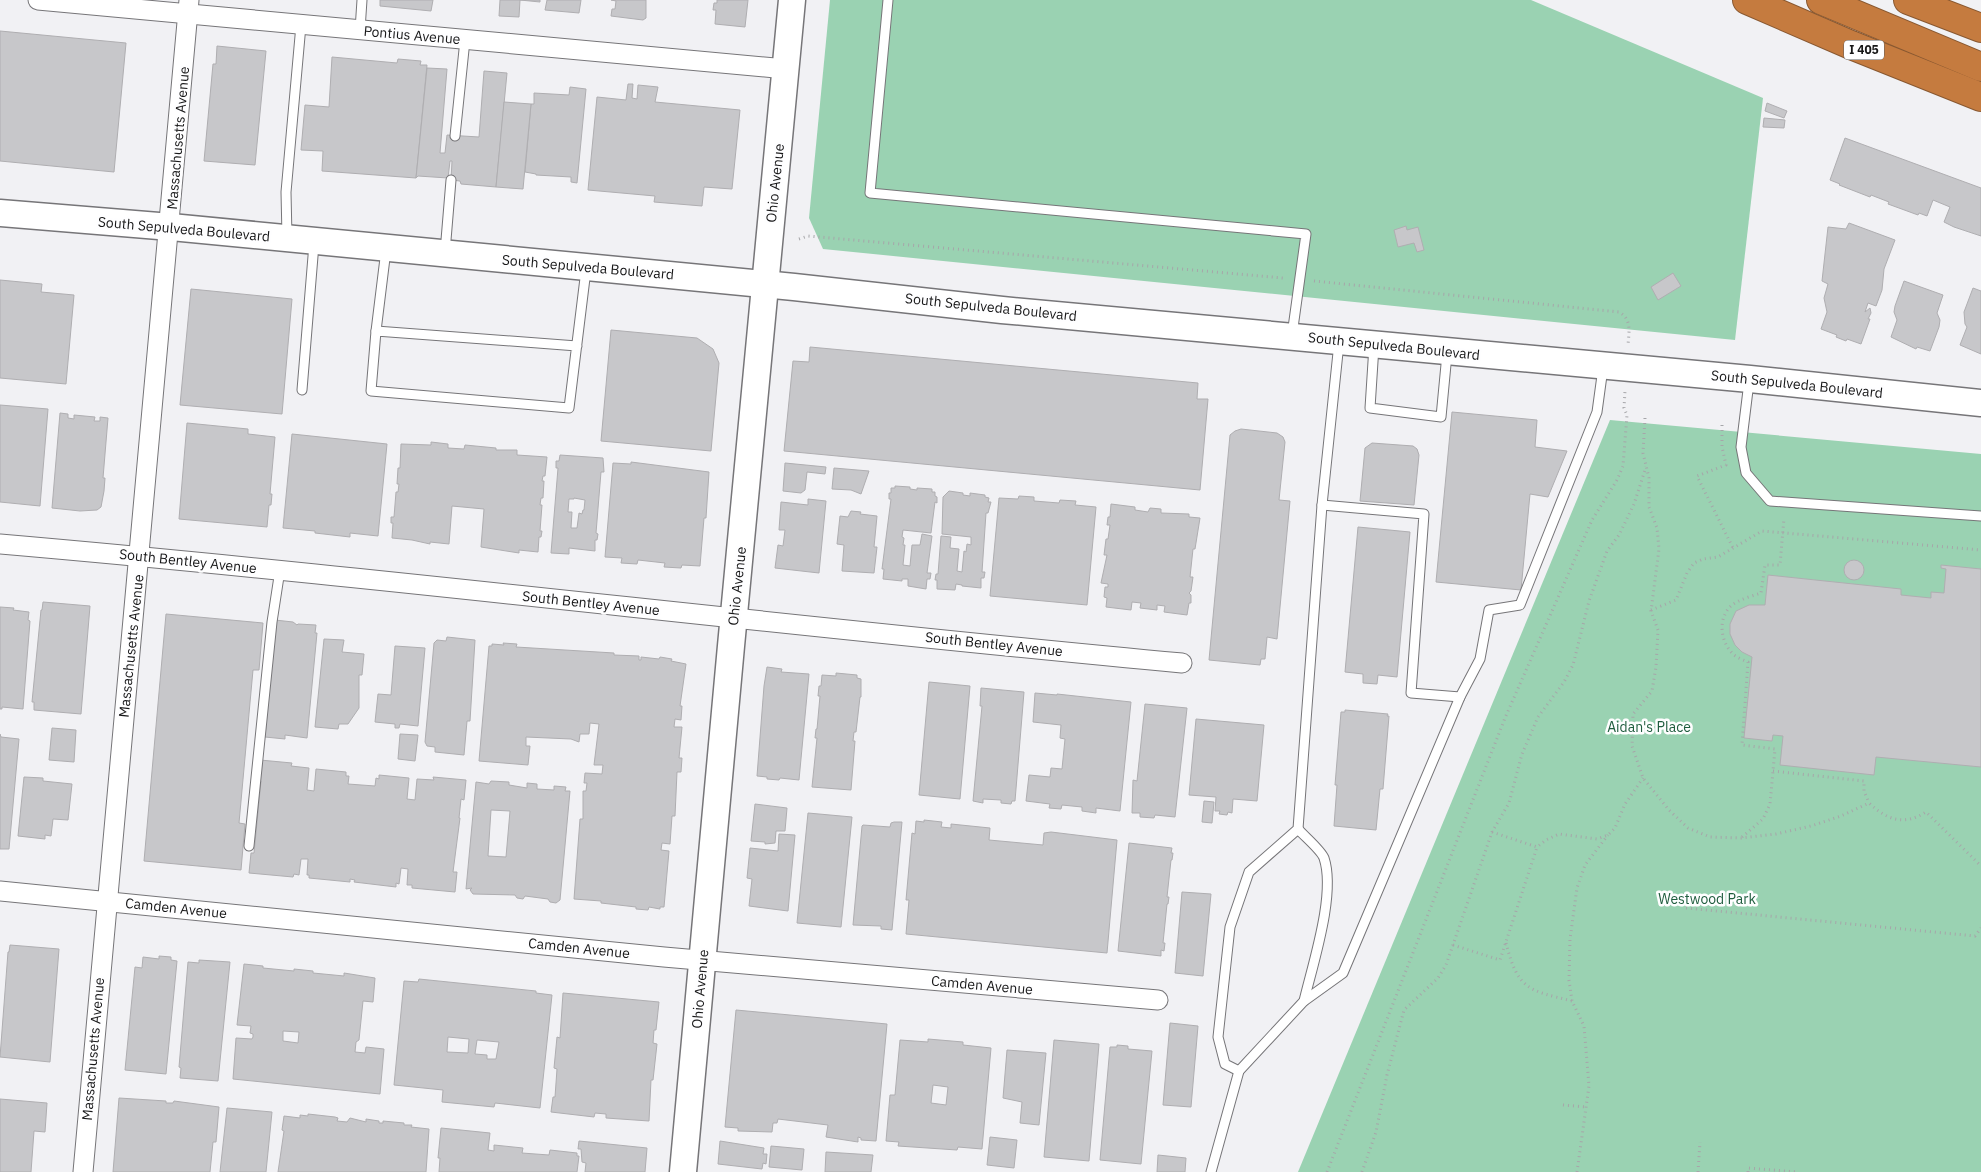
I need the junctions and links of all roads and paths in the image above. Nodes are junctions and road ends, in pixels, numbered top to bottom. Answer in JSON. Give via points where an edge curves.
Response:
{"nodes":[{"id":1,"x":38,"y":0,"type":"edge"},
{"id":2,"x":362,"y":0,"type":"edge"},
{"id":3,"x":792,"y":0,"type":"edge"},
{"id":4,"x":888,"y":0,"type":"edge"},
{"id":5,"x":1747,"y":0,"type":"edge"},
{"id":6,"x":1821,"y":0,"type":"edge"},
{"id":7,"x":1908,"y":0,"type":"edge"},
{"id":8,"x":188,"y":7,"type":"edge"},
{"id":9,"x":302,"y":25,"type":"junction"},
{"id":10,"x":1981,"y":28,"type":"edge"},
{"id":11,"x":360,"y":30,"type":"junction"},
{"id":12,"x":465,"y":40,"type":"junction"},
{"id":13,"x":1981,"y":67,"type":"edge"},
{"id":14,"x":786,"y":69,"type":"junction"},
{"id":15,"x":1981,"y":97,"type":"edge"},
{"id":16,"x":455,"y":136,"type":"dead end"},
{"id":17,"x":451,"y":180,"type":"dead end"},
{"id":18,"x":0,"y":213,"type":"edge"},
{"id":19,"x":171,"y":227,"type":"junction"},
{"id":20,"x":287,"y":238,"type":"junction"},
{"id":21,"x":799,"y":239,"type":"dead end"},
{"id":22,"x":314,"y":241,"type":"junction"},
{"id":23,"x":387,"y":248,"type":"junction"},
{"id":24,"x":445,"y":254,"type":"junction"},
{"id":25,"x":586,"y":267,"type":"junction"},
{"id":26,"x":1301,"y":280,"type":"junction"},
{"id":27,"x":766,"y":284,"type":"junction"},
{"id":28,"x":376,"y":331,"type":"junction"},
{"id":29,"x":1292,"y":336,"type":"junction"},
{"id":30,"x":1628,"y":339,"type":"dead end"},
{"id":31,"x":1340,"y":340,"type":"junction"},
{"id":32,"x":1374,"y":343,"type":"junction"},
{"id":33,"x":577,"y":346,"type":"junction"},
{"id":34,"x":1447,"y":352,"type":"junction"},
{"id":35,"x":1603,"y":366,"type":"junction"},
{"id":36,"x":1750,"y":379,"type":"junction"},
{"id":37,"x":302,"y":390,"type":"dead end"},
{"id":38,"x":1981,"y":403,"type":"edge"},
{"id":39,"x":1624,"y":408,"type":"dead end"},
{"id":40,"x":1645,"y":418,"type":"dead end"},
{"id":41,"x":1722,"y":425,"type":"dead end"},
{"id":42,"x":1646,"y":467,"type":"junction"},
{"id":43,"x":1785,"y":502,"type":"junction"},
{"id":44,"x":1322,"y":506,"type":"junction"},
{"id":45,"x":1981,"y":516,"type":"edge"},
{"id":46,"x":1782,"y":532,"type":"junction"},
{"id":47,"x":0,"y":544,"type":"edge"},
{"id":48,"x":1734,"y":548,"type":"junction"},
{"id":49,"x":1981,"y":550,"type":"edge"},
{"id":50,"x":139,"y":556,"type":"junction"},
{"id":51,"x":280,"y":570,"type":"junction"},
{"id":52,"x":1651,"y":611,"type":"junction"},
{"id":53,"x":733,"y":619,"type":"junction"},
{"id":54,"x":1182,"y":663,"type":"dead end"},
{"id":55,"x":1460,"y":697,"type":"junction"},
{"id":56,"x":1773,"y":771,"type":"junction"},
{"id":57,"x":1643,"y":778,"type":"junction"},
{"id":58,"x":1869,"y":803,"type":"junction"},
{"id":59,"x":1298,"y":830,"type":"junction"},
{"id":60,"x":1492,"y":832,"type":"junction"},
{"id":61,"x":1608,"y":835,"type":"junction"},
{"id":62,"x":1741,"y":838,"type":"junction"},
{"id":63,"x":249,"y":846,"type":"dead end"},
{"id":64,"x":1537,"y":847,"type":"junction"},
{"id":65,"x":1981,"y":866,"type":"edge"},
{"id":66,"x":0,"y":891,"type":"edge"},
{"id":67,"x":106,"y":901,"type":"junction"},
{"id":68,"x":1686,"y":908,"type":"dead end"},
{"id":69,"x":1981,"y":928,"type":"edge"},
{"id":70,"x":1506,"y":943,"type":"junction"},
{"id":71,"x":1453,"y":945,"type":"junction"},
{"id":72,"x":703,"y":960,"type":"junction"},
{"id":73,"x":1158,"y":1000,"type":"dead end"},
{"id":74,"x":1304,"y":1001,"type":"junction"},
{"id":75,"x":1572,"y":1002,"type":"junction"},
{"id":76,"x":1239,"y":1071,"type":"junction"},
{"id":77,"x":1563,"y":1105,"type":"dead end"},
{"id":78,"x":1586,"y":1107,"type":"junction"},
{"id":79,"x":1700,"y":1142,"type":"dead end"},
{"id":80,"x":83,"y":1172,"type":"edge"},
{"id":81,"x":683,"y":1172,"type":"edge"},
{"id":82,"x":1211,"y":1172,"type":"edge"},
{"id":83,"x":1327,"y":1172,"type":"edge"},
{"id":84,"x":1362,"y":1172,"type":"edge"},
{"id":85,"x":1577,"y":1172,"type":"edge"},
{"id":86,"x":1698,"y":1172,"type":"edge"},
{"id":87,"x":1748,"y":1172,"type":"edge"},
{"id":88,"x":1797,"y":1172,"type":"edge"}],
"edges":[{"from":1,"to":8,"type":"street","name":"Pontius Avenue"},
{"from":2,"to":11,"type":"lane"},
{"from":3,"to":14,"type":"main road","name":"Ohio Avenue"},
{"from":4,"to":26,"type":"lane","via":[[870,193],[1306,234]]},
{"from":5,"to":15,"type":"highway","number":"I 405"},
{"from":6,"to":13,"type":"highway"},
{"from":7,"to":10,"type":"highway"},
{"from":8,"to":9,"type":"street","name":"Pontius Avenue"},
{"from":8,"to":19,"type":"street","name":"Massachusetts Avenue"},
{"from":9,"to":11,"type":"street","name":"Pontius Avenue"},
{"from":9,"to":20,"type":"lane","via":[[286,192]]},
{"from":11,"to":12,"type":"street","name":"Pontius Avenue"},
{"from":12,"to":14,"type":"street","name":"Pontius Avenue"},
{"from":12,"to":16,"type":"lane"},
{"from":14,"to":27,"type":"main road","name":"Ohio Avenue"},
{"from":17,"to":24,"type":"lane"},
{"from":18,"to":19,"type":"main road","name":"South Sepulveda Boulevard"},
{"from":19,"to":20,"type":"main road","name":"South Sepulveda Boulevard"},
{"from":19,"to":50,"type":"street","name":"Massachusetts Avenue"},
{"from":20,"to":22,"type":"main road","name":"South Sepulveda Boulevard"},
{"from":21,"to":26,"type":"path","via":[[808,236]]},
{"from":22,"to":23,"type":"main road","name":"South Sepulveda Boulevard"},
{"from":22,"to":37,"type":"lane"},
{"from":23,"to":24,"type":"main road","name":"South Sepulveda Boulevard"},
{"from":23,"to":28,"type":"lane"},
{"from":24,"to":25,"type":"main road","name":"South Sepulveda Boulevard"},
{"from":25,"to":27,"type":"main road","name":"South Sepulveda Boulevard"},
{"from":25,"to":33,"type":"lane"},
{"from":26,"to":29,"type":"lane"},
{"from":26,"to":30,"type":"path","via":[[1619,312],[1629,321]]},
{"from":27,"to":29,"type":"main road","name":"South Sepulveda Boulevard","via":[[1002,310]]},
{"from":27,"to":53,"type":"main road","name":"Ohio Avenue"},
{"from":28,"to":33,"type":"lane"},
{"from":28,"to":33,"type":"lane","via":[[371,391],[569,408]]},
{"from":29,"to":31,"type":"main road","name":"South Sepulveda Boulevard"},
{"from":31,"to":32,"type":"main road","name":"South Sepulveda Boulevard"},
{"from":31,"to":44,"type":"lane"},
{"from":32,"to":34,"type":"main road","name":"South Sepulveda Boulevard"},
{"from":32,"to":34,"type":"lane","via":[[1370,408],[1441,418]]},
{"from":34,"to":35,"type":"main road","name":"South Sepulveda Boulevard"},
{"from":35,"to":36,"type":"main road","name":"South Sepulveda Boulevard"},
{"from":35,"to":55,"type":"lane","via":[[1597,412],[1520,605],[1489,610],[1480,660]]},
{"from":36,"to":38,"type":"main road","name":"South Sepulveda Boulevard"},
{"from":36,"to":43,"type":"lane","via":[[1741,447],[1746,473],[1770,501]]},
{"from":39,"to":83,"type":"path","via":[[1623,466],[1592,520],[1505,718]]},
{"from":40,"to":42,"type":"path","via":[[1643,453]]},
{"from":41,"to":48,"type":"path","via":[[1726,465],[1697,476]]},
{"from":42,"to":52,"type":"path","via":[[1649,507],[1657,528],[1659,549]]},
{"from":42,"to":60,"type":"path","via":[[1634,504],[1608,551],[1589,601],[1574,666],[1538,717],[1522,754],[1509,803]]},
{"from":43,"to":45,"type":"lane"},
{"from":43,"to":46,"type":"path"},
{"from":44,"to":55,"type":"lane","via":[[1424,514],[1411,693]]},
{"from":44,"to":59,"type":"lane"},
{"from":46,"to":48,"type":"path","via":[[1762,531]]},
{"from":46,"to":49,"type":"path"},
{"from":46,"to":56,"type":"path","via":[[1780,565],[1765,564],[1761,594],[1732,605],[1724,617],[1722,630],[1729,649],[1748,662],[1742,745],[1775,749]]},
{"from":47,"to":50,"type":"street","name":"South Bentley Avenue"},
{"from":48,"to":52,"type":"path","via":[[1718,557],[1694,563],[1676,600]]},
{"from":50,"to":51,"type":"street","name":"South Bentley Avenue"},
{"from":50,"to":67,"type":"street","name":"Massachusetts Avenue"},
{"from":51,"to":53,"type":"street","name":"South Bentley Avenue"},
{"from":51,"to":63,"type":"lane"},
{"from":52,"to":57,"type":"path","via":[[1658,630],[1652,691],[1633,714],[1632,746]]},
{"from":53,"to":54,"type":"street","name":"South Bentley Avenue"},
{"from":53,"to":72,"type":"main road","name":"Ohio Avenue"},
{"from":55,"to":74,"type":"lane","via":[[1343,972]]},
{"from":56,"to":58,"type":"path","via":[[1864,781]]},
{"from":56,"to":62,"type":"path","via":[[1770,804],[1763,819]]},
{"from":57,"to":61,"type":"path"},
{"from":57,"to":62,"type":"path","via":[[1688,828],[1710,837]]},
{"from":58,"to":62,"type":"path","via":[[1811,826]]},
{"from":58,"to":65,"type":"path","via":[[1879,813],[1896,820],[1915,819],[1926,812]]},
{"from":59,"to":74,"type":"lane","via":[[1324,856],[1327,885],[1322,925]]},
{"from":59,"to":76,"type":"lane","via":[[1249,872],[1230,927],[1218,1037],[1225,1064]]},
{"from":60,"to":64,"type":"path"},
{"from":60,"to":71,"type":"path"},
{"from":61,"to":64,"type":"path","via":[[1597,839],[1559,834]]},
{"from":61,"to":75,"type":"path","via":[[1585,865],[1577,888],[1568,961]]},
{"from":64,"to":70,"type":"path"},
{"from":66,"to":67,"type":"street","name":"Camden Avenue"},
{"from":67,"to":72,"type":"street","name":"Camden Avenue"},
{"from":67,"to":80,"type":"street","name":"Massachusetts Avenue"},
{"from":68,"to":69,"type":"path","via":[[1975,936]]},
{"from":70,"to":71,"type":"path","via":[[1500,960]]},
{"from":70,"to":75,"type":"path","via":[[1518,978],[1531,989]]},
{"from":71,"to":84,"type":"path","via":[[1438,978],[1404,1010],[1376,1132]]},
{"from":72,"to":73,"type":"street","name":"Camden Avenue"},
{"from":72,"to":81,"type":"main road","name":"Ohio Avenue"},
{"from":74,"to":76,"type":"lane"},
{"from":75,"to":78,"type":"path","via":[[1584,1026],[1589,1086]]},
{"from":76,"to":82,"type":"lane"},
{"from":77,"to":78,"type":"path"},
{"from":78,"to":85,"type":"path"},
{"from":79,"to":86,"type":"path"},
{"from":87,"to":88,"type":"path","via":[[1748,1168]]}]}
